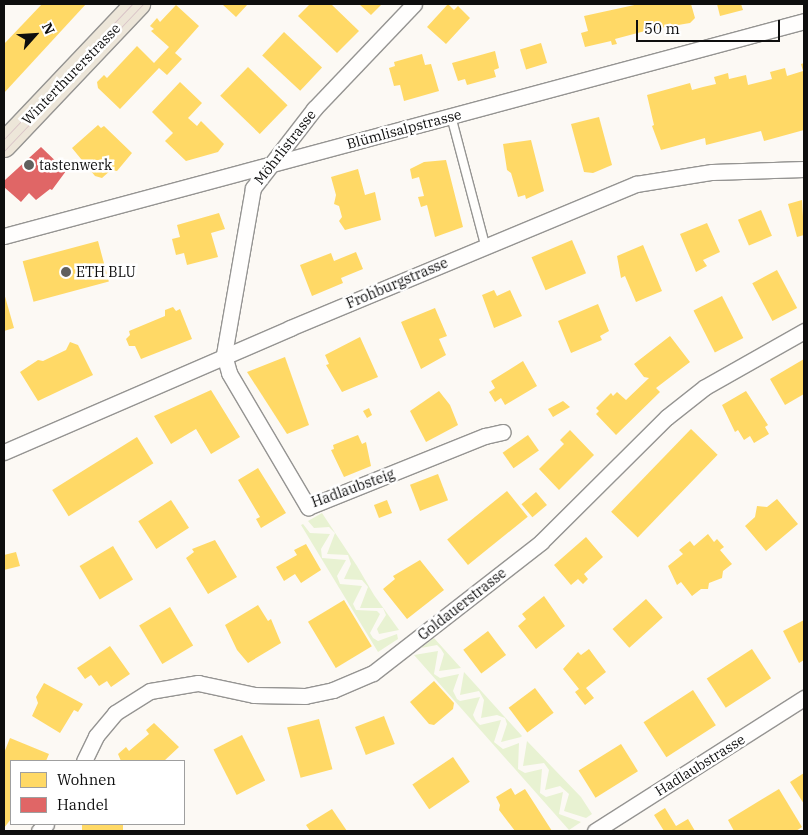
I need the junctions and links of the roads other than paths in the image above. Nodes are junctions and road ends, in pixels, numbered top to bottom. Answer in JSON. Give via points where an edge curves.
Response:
{"nodes":[{"id":1,"x":138,"y":4,"type":"edge"},
{"id":2,"x":414,"y":4,"type":"edge"},
{"id":3,"x":804,"y":21,"type":"edge"},
{"id":4,"x":451,"y":116,"type":"junction"},
{"id":5,"x":4,"y":145,"type":"edge"},
{"id":6,"x":267,"y":167,"type":"junction"},
{"id":7,"x":804,"y":169,"type":"edge"},
{"id":8,"x":4,"y":236,"type":"edge"},
{"id":9,"x":485,"y":245,"type":"junction"},
{"id":10,"x":804,"y":331,"type":"edge"},
{"id":11,"x":224,"y":356,"type":"junction"},
{"id":12,"x":503,"y":432,"type":"dead end"},
{"id":13,"x":4,"y":452,"type":"edge"},
{"id":14,"x":804,"y":698,"type":"edge"},
{"id":15,"x":84,"y":760,"type":"edge"},
{"id":16,"x":595,"y":831,"type":"edge"}],
"edges":[{"from":1,"to":5,"type":"main road","name":"Winterthurerstrasse"},
{"from":2,"to":6,"type":"street","name":"Möhrlistrasse","via":[[319,104]]},
{"from":3,"to":4,"type":"street","name":"Blümlisalpstrasse"},
{"from":4,"to":6,"type":"street","name":"Blümlisalpstrasse"},
{"from":4,"to":9,"type":"lane"},
{"from":6,"to":8,"type":"street","name":"Blümlisalpstrasse"},
{"from":6,"to":11,"type":"street","name":"Möhrlistrasse","via":[[250,195]]},
{"from":7,"to":9,"type":"street","name":"Frohburgstrasse","via":[[712,172],[636,184]]},
{"from":9,"to":11,"type":"street","name":"Frohburgstrasse"},
{"from":10,"to":15,"type":"street","name":"Goldauerstrasse","via":[[705,387],[667,417],[541,542],[373,672],[333,690],[305,696],[254,695],[198,683],[150,691],[115,713],[96,736]]},
{"from":11,"to":12,"type":"street","name":"Hadlaubsteig","via":[[230,373],[308,507],[485,436]]},
{"from":11,"to":13,"type":"street","name":"Frohburgstrasse"},
{"from":14,"to":16,"type":"street","name":"Hadlaubstrasse"}]}
